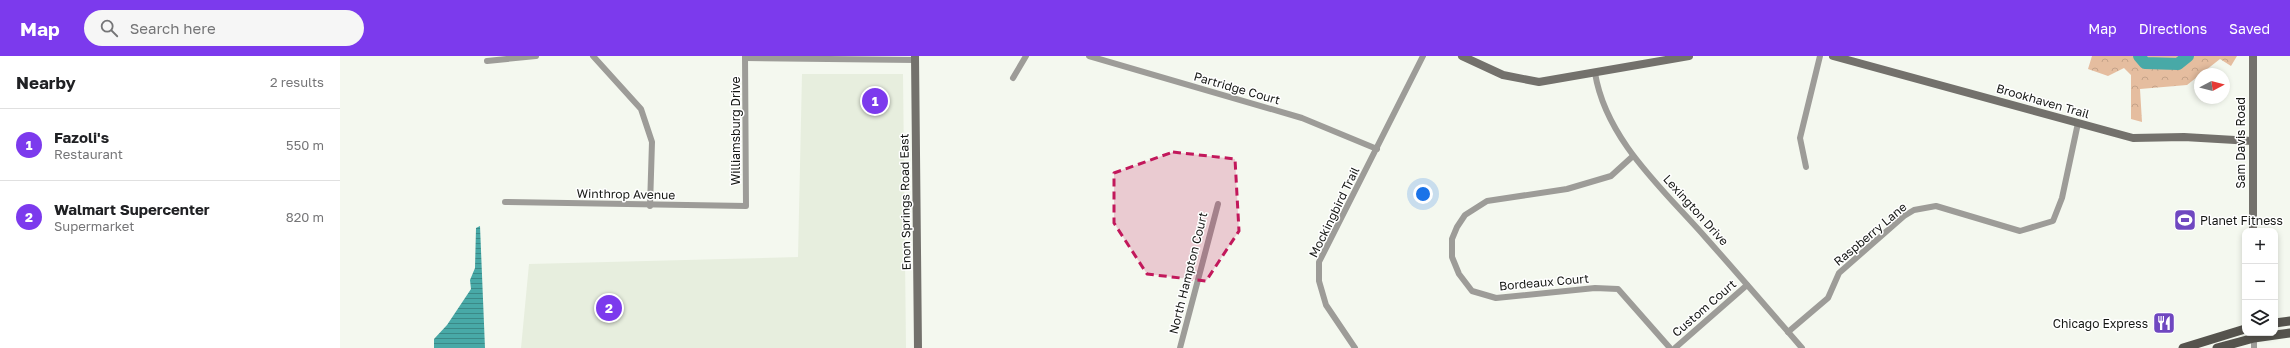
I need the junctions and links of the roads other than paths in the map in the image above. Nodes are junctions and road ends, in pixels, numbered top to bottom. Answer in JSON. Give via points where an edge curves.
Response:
{"nodes":[{"id":1,"x":536,"y":56,"type":"edge"},
{"id":2,"x":593,"y":56,"type":"edge"},
{"id":3,"x":1026,"y":56,"type":"edge"},
{"id":4,"x":1089,"y":56,"type":"edge"},
{"id":5,"x":1424,"y":56,"type":"edge"},
{"id":6,"x":1462,"y":56,"type":"edge"},
{"id":7,"x":1689,"y":56,"type":"edge"},
{"id":8,"x":1820,"y":56,"type":"edge"},
{"id":9,"x":1832,"y":56,"type":"edge"},
{"id":10,"x":2253,"y":56,"type":"edge"},
{"id":11,"x":745,"y":57,"type":"edge"},
{"id":12,"x":1670,"y":57,"type":"edge"},
{"id":13,"x":915,"y":58,"type":"edge"},
{"id":14,"x":487,"y":61,"type":"dead end"},
{"id":15,"x":1595,"y":73,"type":"junction"},
{"id":16,"x":1013,"y":78,"type":"dead end"},
{"id":17,"x":2078,"y":123,"type":"junction"},
{"id":18,"x":2252,"y":141,"type":"junction"},
{"id":19,"x":1377,"y":150,"type":"junction"},
{"id":20,"x":1633,"y":156,"type":"junction"},
{"id":21,"x":1806,"y":167,"type":"dead end"},
{"id":22,"x":505,"y":202,"type":"dead end"},
{"id":23,"x":1218,"y":204,"type":"dead end"},
{"id":24,"x":650,"y":206,"type":"junction"},
{"id":25,"x":746,"y":206,"type":"joint"},
{"id":26,"x":2252,"y":228,"type":"edge"},
{"id":27,"x":1748,"y":285,"type":"junction"},
{"id":28,"x":2290,"y":321,"type":"edge"},
{"id":29,"x":2278,"y":323,"type":"edge"},
{"id":30,"x":2242,"y":330,"type":"edge"},
{"id":31,"x":1788,"y":332,"type":"junction"},
{"id":32,"x":2290,"y":333,"type":"edge"},
{"id":33,"x":2278,"y":334,"type":"edge"},
{"id":34,"x":2254,"y":336,"type":"edge"},
{"id":35,"x":1354,"y":346,"type":"edge"},
{"id":36,"x":918,"y":348,"type":"edge"},
{"id":37,"x":1180,"y":348,"type":"edge"},
{"id":38,"x":1346,"y":348,"type":"edge"},
{"id":39,"x":1670,"y":348,"type":"edge"},
{"id":40,"x":1675,"y":348,"type":"edge"},
{"id":41,"x":1802,"y":348,"type":"edge"},
{"id":42,"x":2183,"y":348,"type":"edge"},
{"id":43,"x":2217,"y":348,"type":"edge"},
{"id":44,"x":2254,"y":348,"type":"edge"}],
"edges":[{"from":1,"to":14,"type":"street"},
{"from":2,"to":24,"type":"street","via":[[641,109],[652,142]]},
{"from":3,"to":16,"type":"street"},
{"from":4,"to":19,"type":"street","name":"Partridge Court","via":[[1302,118]]},
{"from":5,"to":19,"type":"street","name":"Mockingbird Trail"},
{"from":6,"to":15,"type":"street","via":[[1503,75],[1539,82]]},
{"from":7,"to":12,"type":"street"},
{"from":8,"to":21,"type":"street","via":[[1800,138]]},
{"from":9,"to":17,"type":"street","name":"Brookhaven Trail"},
{"from":10,"to":18,"type":"street","name":"Sam Davis Road"},
{"from":11,"to":13,"type":"street"},
{"from":11,"to":25,"type":"street","name":"Williamsburg Drive"},
{"from":12,"to":15,"type":"street"},
{"from":13,"to":36,"type":"street","name":"Enon Springs Road East"},
{"from":15,"to":20,"type":"street","name":"Lexington Drive","via":[[1605,110]]},
{"from":17,"to":18,"type":"street","name":"Brookhaven Trail","via":[[2133,138],[2184,137]]},
{"from":17,"to":31,"type":"street","name":"Raspberry Lane","via":[[2062,198],[2053,221],[2020,231],[1936,206],[1914,210],[1839,273],[1828,298]]},
{"from":18,"to":26,"type":"street","name":"Sam Davis Road"},
{"from":19,"to":35,"type":"street","name":"Mockingbird Trail","via":[[1319,262],[1319,281],[1326,305]]},
{"from":20,"to":27,"type":"street","name":"Lexington Drive"},
{"from":20,"to":39,"type":"street","name":"Bordeaux Court","via":[[1611,176],[1567,189],[1487,201],[1465,215],[1457,227],[1452,239],[1452,257],[1459,274],[1472,291],[1496,298],[1595,288],[1618,289]]},
{"from":22,"to":24,"type":"street","name":"Winthrop Avenue"},
{"from":23,"to":37,"type":"street","name":"North Hampton Court"},
{"from":24,"to":25,"type":"street","name":"Winthrop Avenue"},
{"from":27,"to":31,"type":"street","name":"Lexington Drive"},
{"from":27,"to":40,"type":"street","name":"Custom Court"},
{"from":28,"to":29,"type":"main road"},
{"from":30,"to":42,"type":"main road"},
{"from":31,"to":41,"type":"street","name":"Lexington Drive"},
{"from":32,"to":33,"type":"main road"},
{"from":34,"to":43,"type":"main road"},
{"from":34,"to":44,"type":"street"},
{"from":35,"to":38,"type":"street"}]}
